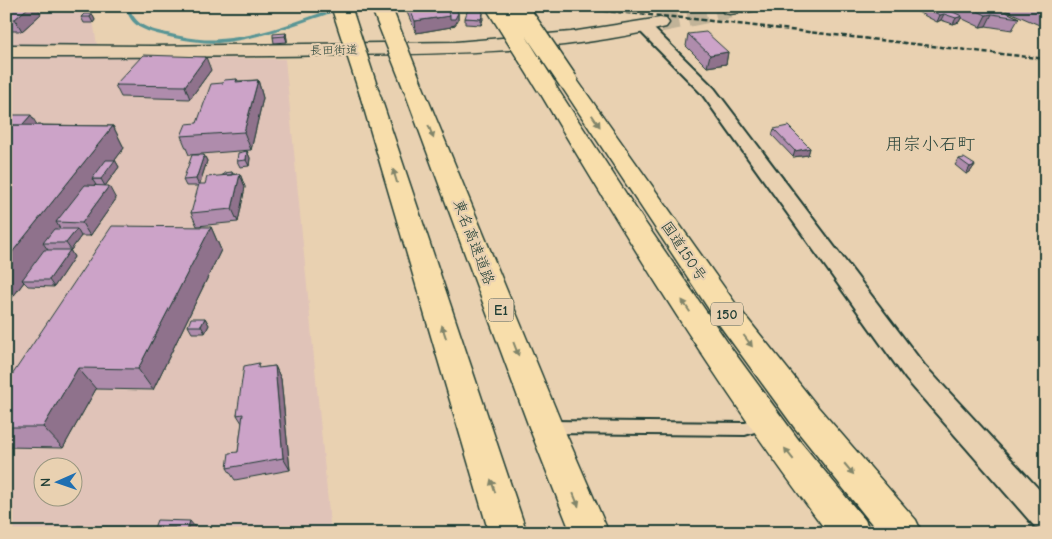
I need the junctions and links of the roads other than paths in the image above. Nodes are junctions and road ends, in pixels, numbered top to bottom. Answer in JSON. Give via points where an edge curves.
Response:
{"nodes":[{"id":1,"x":341,"y":6,"type":"edge"},
{"id":2,"x":381,"y":6,"type":"edge"},
{"id":3,"x":496,"y":6,"type":"edge"},
{"id":4,"x":517,"y":6,"type":"edge"},
{"id":5,"x":652,"y":25,"type":"joint"},
{"id":6,"x":6,"y":52,"type":"edge"},
{"id":7,"x":557,"y":84,"type":"junction"},
{"id":8,"x":767,"y":423,"type":"junction"},
{"id":9,"x":546,"y":427,"type":"junction"},
{"id":10,"x":1046,"y":518,"type":"edge"},
{"id":11,"x":508,"y":533,"type":"edge"},
{"id":12,"x":590,"y":533,"type":"edge"},
{"id":13,"x":852,"y":533,"type":"edge"},
{"id":14,"x":904,"y":533,"type":"edge"}],
"edges":[{"from":11,"to":1,"type":"highway","one_way":true,"bridge":true},
{"from":2,"to":9,"type":"highway","name":"東名高速道路","number":"E1","one_way":true,"bridge":true},
{"from":3,"to":7,"type":"highway","name":"国道150号","number":"150","bridge":true},
{"from":4,"to":7,"type":"highway","name":"国道150号","number":"150","bridge":true},
{"from":5,"to":6,"type":"main road","name":"長田街道","via":[[571,38],[428,49]]},
{"from":5,"to":10,"type":"street","via":[[708,91],[915,372]]},
{"from":8,"to":7,"type":"highway","name":"国道150号","number":"150","one_way":true,"via":[[622,210]]},
{"from":7,"to":14,"type":"highway","name":"国道150号","number":"150","one_way":true,"via":[[806,417]]},
{"from":8,"to":9,"type":"lane","via":[[745,429]]},
{"from":13,"to":8,"type":"highway","name":"国道150号","number":"150","one_way":true},
{"from":9,"to":12,"type":"highway","name":"東名高速道路","number":"E1","one_way":true}]}
